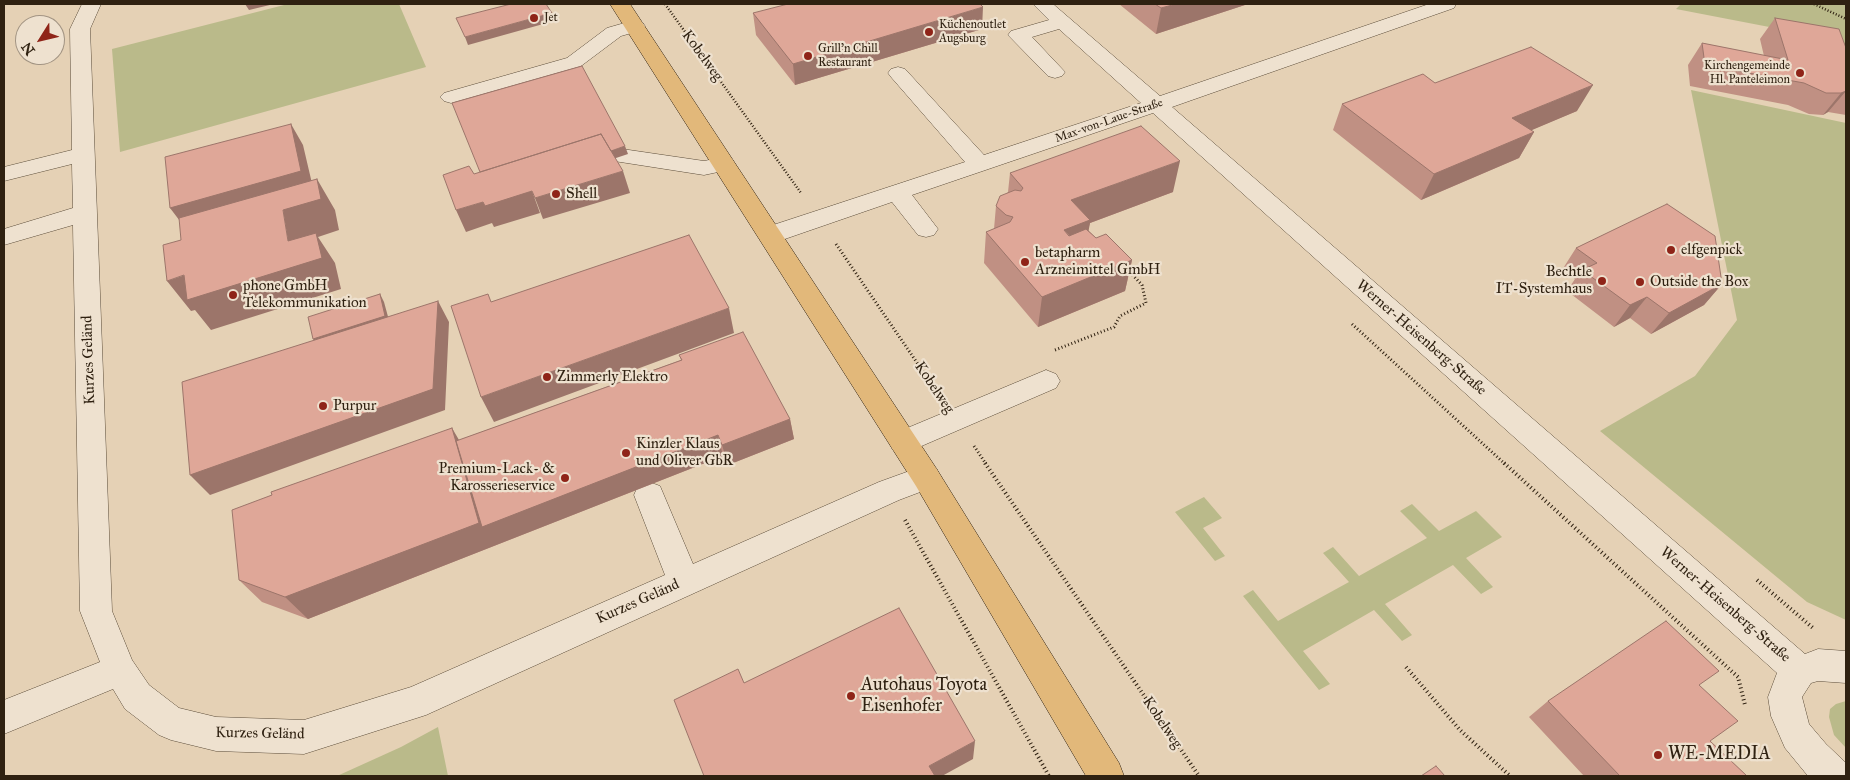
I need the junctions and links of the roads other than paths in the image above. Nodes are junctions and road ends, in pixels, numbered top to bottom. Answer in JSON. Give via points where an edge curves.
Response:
{"nodes":[{"id":1,"x":91,"y":4,"type":"edge"},
{"id":2,"x":620,"y":4,"type":"edge"},
{"id":3,"x":1042,"y":4,"type":"edge"},
{"id":4,"x":1447,"y":4,"type":"edge"},
{"id":5,"x":1063,"y":22,"type":"junction"},
{"id":6,"x":635,"y":26,"type":"junction"},
{"id":7,"x":574,"y":62,"type":"junction"},
{"id":8,"x":1055,"y":72,"type":"dead end"},
{"id":9,"x":898,"y":73,"type":"dead end"},
{"id":10,"x":563,"y":80,"type":"edge"},
{"id":11,"x":451,"y":97,"type":"dead end"},
{"id":12,"x":1156,"y":105,"type":"junction"},
{"id":13,"x":83,"y":154,"type":"junction"},
{"id":14,"x":622,"y":156,"type":"edge"},
{"id":15,"x":724,"y":164,"type":"junction"},
{"id":16,"x":980,"y":165,"type":"junction"},
{"id":17,"x":4,"y":174,"type":"edge"},
{"id":18,"x":897,"y":193,"type":"junction"},
{"id":19,"x":85,"y":213,"type":"junction"},
{"id":20,"x":926,"y":229,"type":"dead end"},
{"id":21,"x":770,"y":235,"type":"junction"},
{"id":22,"x":4,"y":236,"type":"edge"},
{"id":23,"x":1046,"y":381,"type":"dead end"},
{"id":24,"x":903,"y":442,"type":"junction"},
{"id":25,"x":926,"y":477,"type":"junction"},
{"id":26,"x":649,"y":495,"type":"dead end"},
{"id":27,"x":684,"y":582,"type":"junction"},
{"id":28,"x":1846,"y":667,"type":"edge"},
{"id":29,"x":120,"y":670,"type":"junction"},
{"id":30,"x":1800,"y":671,"type":"junction"},
{"id":31,"x":4,"y":717,"type":"edge"},
{"id":32,"x":1106,"y":776,"type":"edge"},
{"id":33,"x":1834,"y":776,"type":"edge"}],
"edges":[{"from":1,"to":13,"type":"street","name":"Kurzes Geländ","via":[[80,29]]},
{"from":2,"to":6,"type":"main road"},
{"from":3,"to":5,"type":"street","name":"Werner-Heisenberg-Straße"},
{"from":4,"to":12,"type":"street","name":"Max-von-Laue-Straße"},
{"from":5,"to":8,"type":"street","via":[[1018,36]]},
{"from":5,"to":12,"type":"street","name":"Werner-Heisenberg-Straße"},
{"from":6,"to":7,"type":"street","via":[[614,32]]},
{"from":6,"to":15,"type":"main road"},
{"from":7,"to":10,"type":"street"},
{"from":7,"to":11,"type":"street"},
{"from":9,"to":16,"type":"street"},
{"from":12,"to":16,"type":"street","name":"Max-von-Laue-Straße"},
{"from":12,"to":30,"type":"street","name":"Werner-Heisenberg-Straße"},
{"from":13,"to":17,"type":"street"},
{"from":13,"to":19,"type":"street","name":"Kurzes Geländ"},
{"from":14,"to":15,"type":"street","via":[[704,168]]},
{"from":15,"to":21,"type":"main road"},
{"from":16,"to":18,"type":"street","name":"Max-von-Laue-Straße"},
{"from":18,"to":20,"type":"street"},
{"from":18,"to":21,"type":"street","name":"Max-von-Laue-Straße"},
{"from":19,"to":22,"type":"street"},
{"from":19,"to":29,"type":"street","name":"Kurzes Geländ","via":[[96,611]]},
{"from":21,"to":24,"type":"main road"},
{"from":23,"to":24,"type":"street"},
{"from":24,"to":25,"type":"main road"},
{"from":25,"to":27,"type":"street","name":"Kurzes Geländ"},
{"from":25,"to":32,"type":"main road"},
{"from":26,"to":27,"type":"street"},
{"from":27,"to":29,"type":"street","name":"Kurzes Geländ","via":[[414,703],[304,737],[216,734],[171,723],[137,697]]},
{"from":28,"to":30,"type":"street","name":"Werner-Heisenberg-Straße","via":[[1818,665]]},
{"from":29,"to":31,"type":"street"},
{"from":30,"to":33,"type":"street","name":"Werner-Heisenberg-Straße","via":[[1790,682],[1785,697],[1788,716],[1812,757]]}]}
